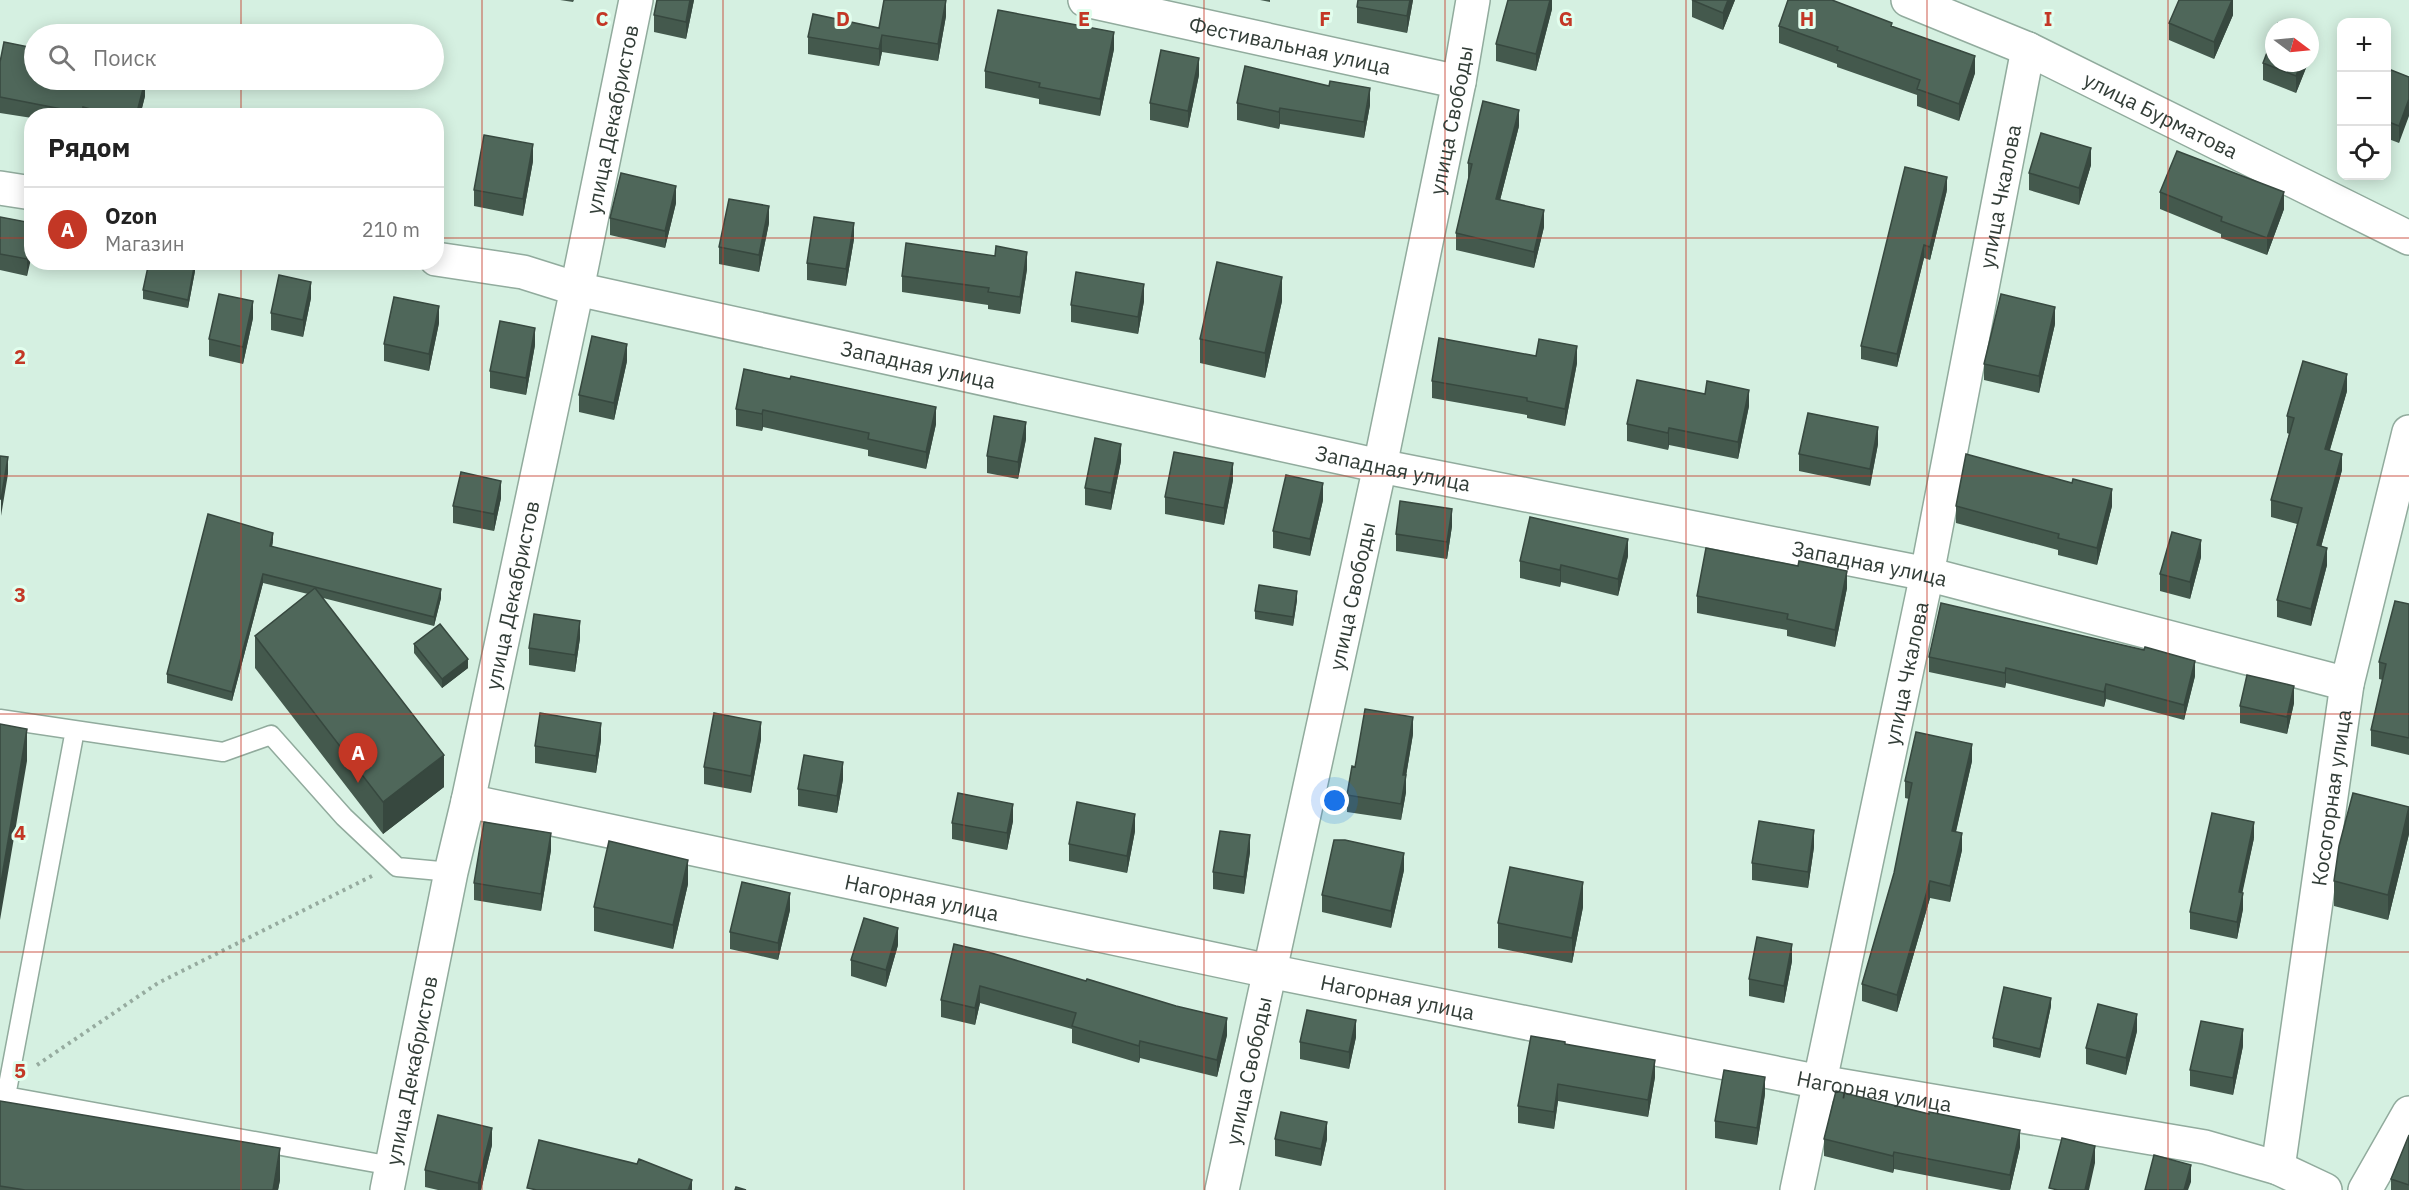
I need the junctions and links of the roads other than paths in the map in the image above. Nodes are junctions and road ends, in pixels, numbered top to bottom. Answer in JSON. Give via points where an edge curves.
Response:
{"nodes":[{"id":1,"x":636,"y":0,"type":"edge"},
{"id":2,"x":1085,"y":0,"type":"edge"},
{"id":3,"x":1473,"y":0,"type":"edge"},
{"id":4,"x":1908,"y":0,"type":"edge"},
{"id":5,"x":2028,"y":49,"type":"junction"},
{"id":6,"x":1459,"y":82,"type":"junction"},
{"id":7,"x":0,"y":188,"type":"edge"},
{"id":8,"x":24,"y":192,"type":"edge"},
{"id":9,"x":2409,"y":238,"type":"edge"},
{"id":10,"x":444,"y":260,"type":"edge"},
{"id":11,"x":577,"y":290,"type":"junction"},
{"id":12,"x":2409,"y":432,"type":"edge"},
{"id":13,"x":1380,"y":466,"type":"junction"},
{"id":14,"x":1927,"y":574,"type":"junction"},
{"id":15,"x":2347,"y":684,"type":"junction"},
{"id":16,"x":0,"y":719,"type":"edge"},
{"id":17,"x":75,"y":730,"type":"junction"},
{"id":18,"x":468,"y":801,"type":"junction"},
{"id":19,"x":451,"y":872,"type":"junction"},
{"id":20,"x":1269,"y":971,"type":"junction"},
{"id":21,"x":1820,"y":1082,"type":"junction"},
{"id":22,"x":2409,"y":1113,"type":"edge"},
{"id":23,"x":2278,"y":1168,"type":"junction"},
{"id":24,"x":389,"y":1178,"type":"edge"},
{"id":25,"x":1222,"y":1190,"type":"edge"},
{"id":26,"x":1797,"y":1190,"type":"edge"},
{"id":27,"x":2325,"y":1190,"type":"edge"},
{"id":28,"x":2365,"y":1190,"type":"edge"}],
"edges":[{"from":1,"to":11,"type":"street","name":"улица Декабристов"},
{"from":2,"to":6,"type":"street","name":"Фестивальная улица"},
{"from":3,"to":6,"type":"street","name":"улица Свободы"},
{"from":4,"to":5,"type":"street","name":"улица Бурматова"},
{"from":5,"to":9,"type":"street","name":"улица Бурматова"},
{"from":5,"to":14,"type":"street","name":"улица Чкалова"},
{"from":6,"to":13,"type":"street","name":"улица Свободы"},
{"from":7,"to":8,"type":"street"},
{"from":10,"to":11,"type":"street","name":"Западная улица","via":[[523,273]]},
{"from":11,"to":13,"type":"street","name":"Западная улица"},
{"from":11,"to":18,"type":"street","name":"улица Декабристов"},
{"from":12,"to":15,"type":"street","name":"Косогорная улица"},
{"from":13,"to":14,"type":"street","name":"Западная улица"},
{"from":13,"to":20,"type":"street","name":"улица Свободы"},
{"from":14,"to":15,"type":"street","name":"Западная улица"},
{"from":14,"to":21,"type":"street","name":"улица Чкалова"},
{"from":15,"to":23,"type":"street","name":"Косогорная улица"},
{"from":16,"to":17,"type":"lane"},
{"from":17,"to":19,"type":"lane","via":[[223,752],[271,735],[344,817],[394,865]]},
{"from":17,"to":24,"type":"lane","via":[[6,1096]]},
{"from":18,"to":19,"type":"street","name":"улица Декабристов"},
{"from":18,"to":20,"type":"street","name":"Нагорная улица"},
{"from":19,"to":24,"type":"street","name":"улица Декабристов"},
{"from":20,"to":21,"type":"street","name":"Нагорная улица"},
{"from":20,"to":25,"type":"street","name":"улица Свободы"},
{"from":21,"to":23,"type":"street","name":"Нагорная улица","via":[[2205,1147]]},
{"from":21,"to":26,"type":"street","name":"улица Чкалова"},
{"from":22,"to":28,"type":"street"},
{"from":23,"to":27,"type":"street","name":"Нагорная улица"}]}
